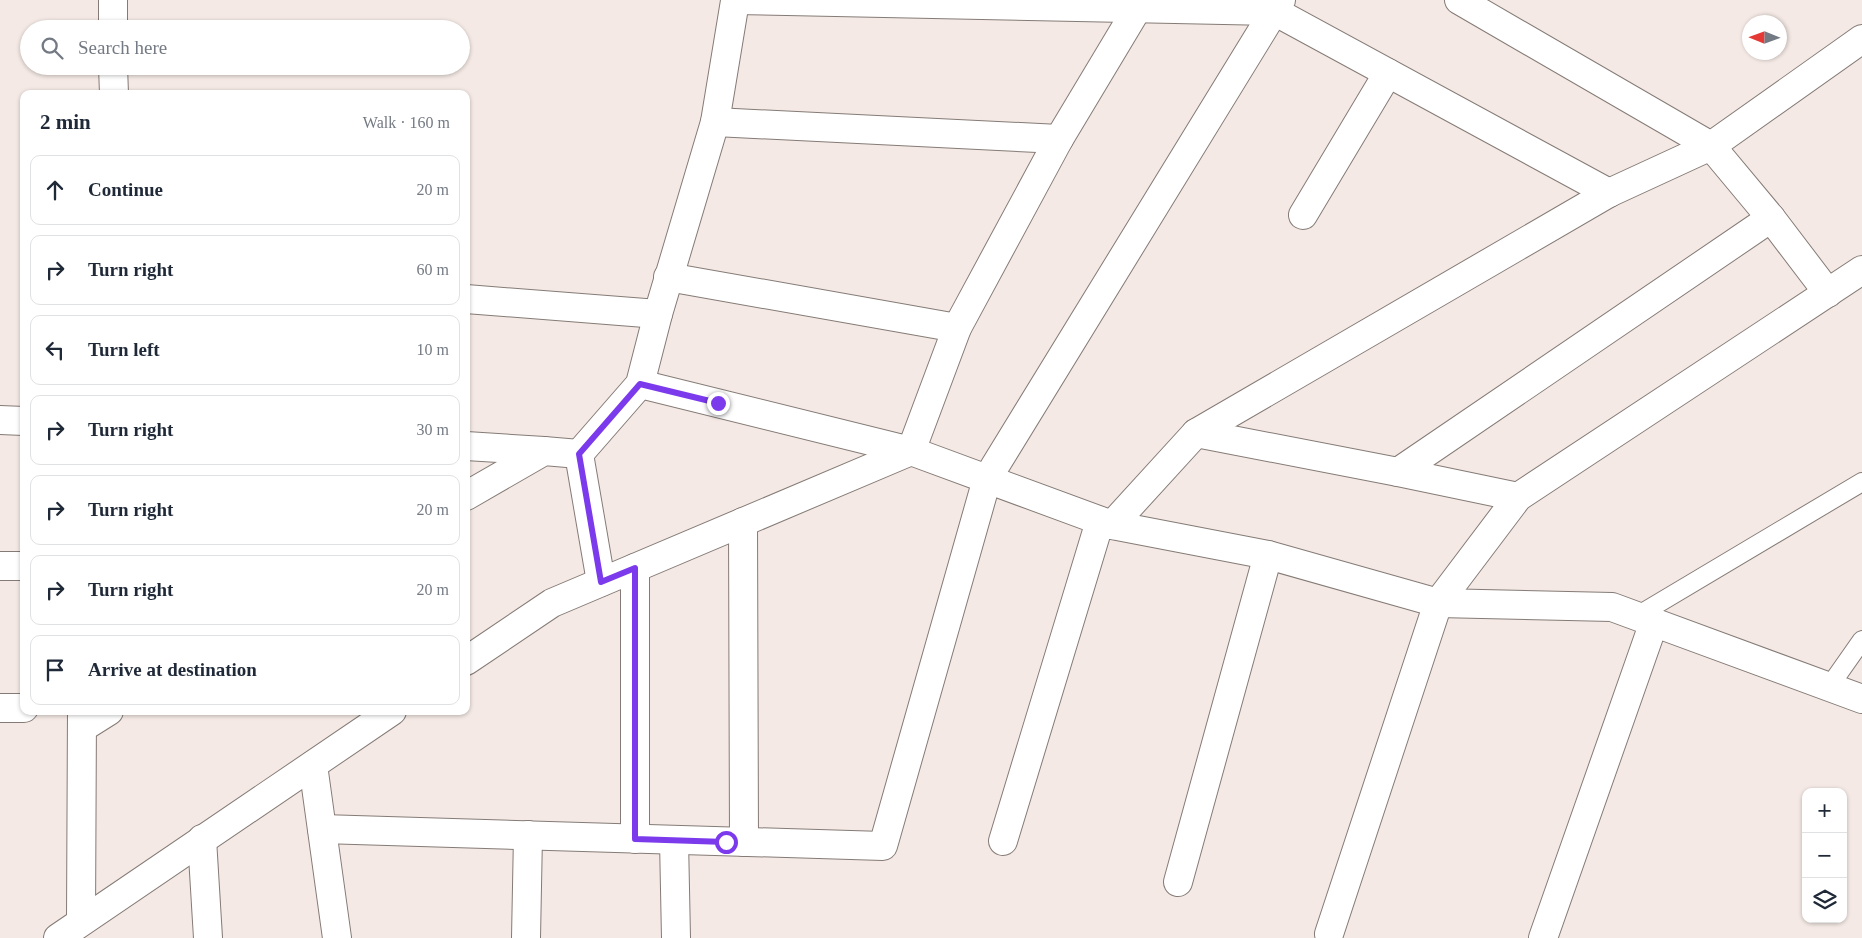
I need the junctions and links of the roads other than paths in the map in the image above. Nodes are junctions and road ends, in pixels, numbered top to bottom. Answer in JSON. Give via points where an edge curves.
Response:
{"nodes":[{"id":1,"x":113,"y":0,"type":"edge"},
{"id":2,"x":1459,"y":0,"type":"edge"},
{"id":3,"x":735,"y":1,"type":"edge"},
{"id":4,"x":1278,"y":6,"type":"edge"},
{"id":5,"x":1137,"y":9,"type":"junction"},
{"id":6,"x":113,"y":20,"type":"edge"},
{"id":7,"x":1862,"y":39,"type":"edge"},
{"id":8,"x":1388,"y":73,"type":"junction"},
{"id":9,"x":113,"y":75,"type":"edge"},
{"id":10,"x":114,"y":90,"type":"edge"},
{"id":11,"x":715,"y":122,"type":"junction"},
{"id":12,"x":1059,"y":139,"type":"junction"},
{"id":13,"x":1711,"y":146,"type":"junction"},
{"id":14,"x":1609,"y":194,"type":"junction"},
{"id":15,"x":1303,"y":215,"type":"dead end"},
{"id":16,"x":1771,"y":218,"type":"junction"},
{"id":17,"x":1862,"y":270,"type":"edge"},
{"id":18,"x":668,"y":277,"type":"junction"},
{"id":19,"x":1828,"y":293,"type":"junction"},
{"id":20,"x":470,"y":299,"type":"edge"},
{"id":21,"x":658,"y":314,"type":"junction"},
{"id":22,"x":958,"y":328,"type":"junction"},
{"id":23,"x":640,"y":384,"type":"junction"},
{"id":24,"x":0,"y":420,"type":"edge"},
{"id":25,"x":20,"y":421,"type":"edge"},
{"id":26,"x":1196,"y":433,"type":"junction"},
{"id":27,"x":470,"y":446,"type":"edge"},
{"id":28,"x":544,"y":451,"type":"junction"},
{"id":29,"x":911,"y":451,"type":"junction"},
{"id":30,"x":579,"y":454,"type":"junction"},
{"id":31,"x":1398,"y":472,"type":"junction"},
{"id":32,"x":987,"y":479,"type":"junction"},
{"id":33,"x":1862,"y":482,"type":"edge"},
{"id":34,"x":470,"y":494,"type":"edge"},
{"id":35,"x":1518,"y":497,"type":"junction"},
{"id":36,"x":742,"y":522,"type":"junction"},
{"id":37,"x":1106,"y":523,"type":"junction"},
{"id":38,"x":1268,"y":555,"type":"junction"},
{"id":39,"x":0,"y":566,"type":"edge"},
{"id":40,"x":20,"y":566,"type":"edge"},
{"id":41,"x":635,"y":568,"type":"junction"},
{"id":42,"x":601,"y":582,"type":"junction"},
{"id":43,"x":1438,"y":603,"type":"junction"},
{"id":44,"x":1645,"y":619,"type":"junction"},
{"id":45,"x":1862,"y":640,"type":"edge"},
{"id":46,"x":470,"y":658,"type":"edge"},
{"id":47,"x":1829,"y":687,"type":"junction"},
{"id":48,"x":1862,"y":700,"type":"edge"},
{"id":49,"x":0,"y":708,"type":"edge"},
{"id":50,"x":20,"y":708,"type":"edge"},
{"id":51,"x":96,"y":715,"type":"edge"},
{"id":52,"x":386,"y":715,"type":"edge"},
{"id":53,"x":82,"y":719,"type":"edge"},
{"id":54,"x":313,"y":765,"type":"junction"},
{"id":55,"x":322,"y":829,"type":"junction"},
{"id":56,"x":528,"y":835,"type":"junction"},
{"id":57,"x":202,"y":839,"type":"junction"},
{"id":58,"x":635,"y":839,"type":"junction"},
{"id":59,"x":674,"y":840,"type":"junction"},
{"id":60,"x":1003,"y":841,"type":"dead end"},
{"id":61,"x":744,"y":842,"type":"junction"},
{"id":62,"x":1178,"y":882,"type":"dead end"},
{"id":63,"x":81,"y":921,"type":"junction"},
{"id":64,"x":1329,"y":934,"type":"dead end"},
{"id":65,"x":58,"y":938,"type":"edge"},
{"id":66,"x":208,"y":938,"type":"edge"},
{"id":67,"x":337,"y":938,"type":"edge"},
{"id":68,"x":526,"y":938,"type":"edge"},
{"id":69,"x":676,"y":938,"type":"edge"},
{"id":70,"x":1543,"y":938,"type":"edge"}],
"edges":[{"from":1,"to":6,"type":"street"},
{"from":2,"to":13,"type":"street"},
{"from":3,"to":5,"type":"street"},
{"from":3,"to":11,"type":"street"},
{"from":4,"to":5,"type":"street"},
{"from":4,"to":8,"type":"street"},
{"from":4,"to":32,"type":"street"},
{"from":5,"to":12,"type":"street"},
{"from":7,"to":13,"type":"street"},
{"from":8,"to":14,"type":"street"},
{"from":8,"to":15,"type":"street"},
{"from":9,"to":10,"type":"street"},
{"from":11,"to":12,"type":"street"},
{"from":11,"to":18,"type":"street"},
{"from":12,"to":22,"type":"street"},
{"from":13,"to":14,"type":"street"},
{"from":13,"to":16,"type":"street"},
{"from":14,"to":26,"type":"street"},
{"from":16,"to":19,"type":"street"},
{"from":16,"to":31,"type":"street"},
{"from":17,"to":19,"type":"street"},
{"from":18,"to":21,"type":"street"},
{"from":18,"to":22,"type":"street"},
{"from":19,"to":35,"type":"street"},
{"from":20,"to":21,"type":"street"},
{"from":21,"to":23,"type":"street"},
{"from":22,"to":29,"type":"street"},
{"from":23,"to":29,"type":"street"},
{"from":23,"to":30,"type":"street"},
{"from":24,"to":25,"type":"street"},
{"from":26,"to":31,"type":"street"},
{"from":26,"to":37,"type":"street"},
{"from":27,"to":28,"type":"street"},
{"from":28,"to":30,"type":"street"},
{"from":28,"to":34,"type":"street"},
{"from":29,"to":32,"type":"street"},
{"from":29,"to":36,"type":"street"},
{"from":30,"to":42,"type":"street"},
{"from":31,"to":35,"type":"street"},
{"from":32,"to":37,"type":"street"},
{"from":32,"to":61,"type":"street","via":[[883,846]]},
{"from":33,"to":44,"type":"lane"},
{"from":35,"to":43,"type":"street"},
{"from":36,"to":41,"type":"street"},
{"from":36,"to":61,"type":"street"},
{"from":37,"to":38,"type":"street"},
{"from":37,"to":60,"type":"street"},
{"from":38,"to":43,"type":"street"},
{"from":38,"to":62,"type":"street"},
{"from":39,"to":40,"type":"street"},
{"from":41,"to":42,"type":"street"},
{"from":41,"to":58,"type":"street"},
{"from":42,"to":46,"type":"street","via":[[552,603]]},
{"from":43,"to":44,"type":"street","via":[[1612,607]]},
{"from":43,"to":64,"type":"street"},
{"from":44,"to":47,"type":"street"},
{"from":44,"to":70,"type":"street"},
{"from":45,"to":47,"type":"lane"},
{"from":47,"to":48,"type":"street"},
{"from":49,"to":50,"type":"street"},
{"from":51,"to":53,"type":"street"},
{"from":52,"to":54,"type":"street"},
{"from":53,"to":63,"type":"street"},
{"from":54,"to":55,"type":"street"},
{"from":54,"to":57,"type":"street"},
{"from":55,"to":56,"type":"street"},
{"from":55,"to":67,"type":"street"},
{"from":56,"to":58,"type":"street"},
{"from":56,"to":68,"type":"street"},
{"from":57,"to":63,"type":"street"},
{"from":57,"to":66,"type":"street"},
{"from":58,"to":59,"type":"street"},
{"from":59,"to":61,"type":"street"},
{"from":59,"to":69,"type":"street"},
{"from":63,"to":65,"type":"street"}]}
